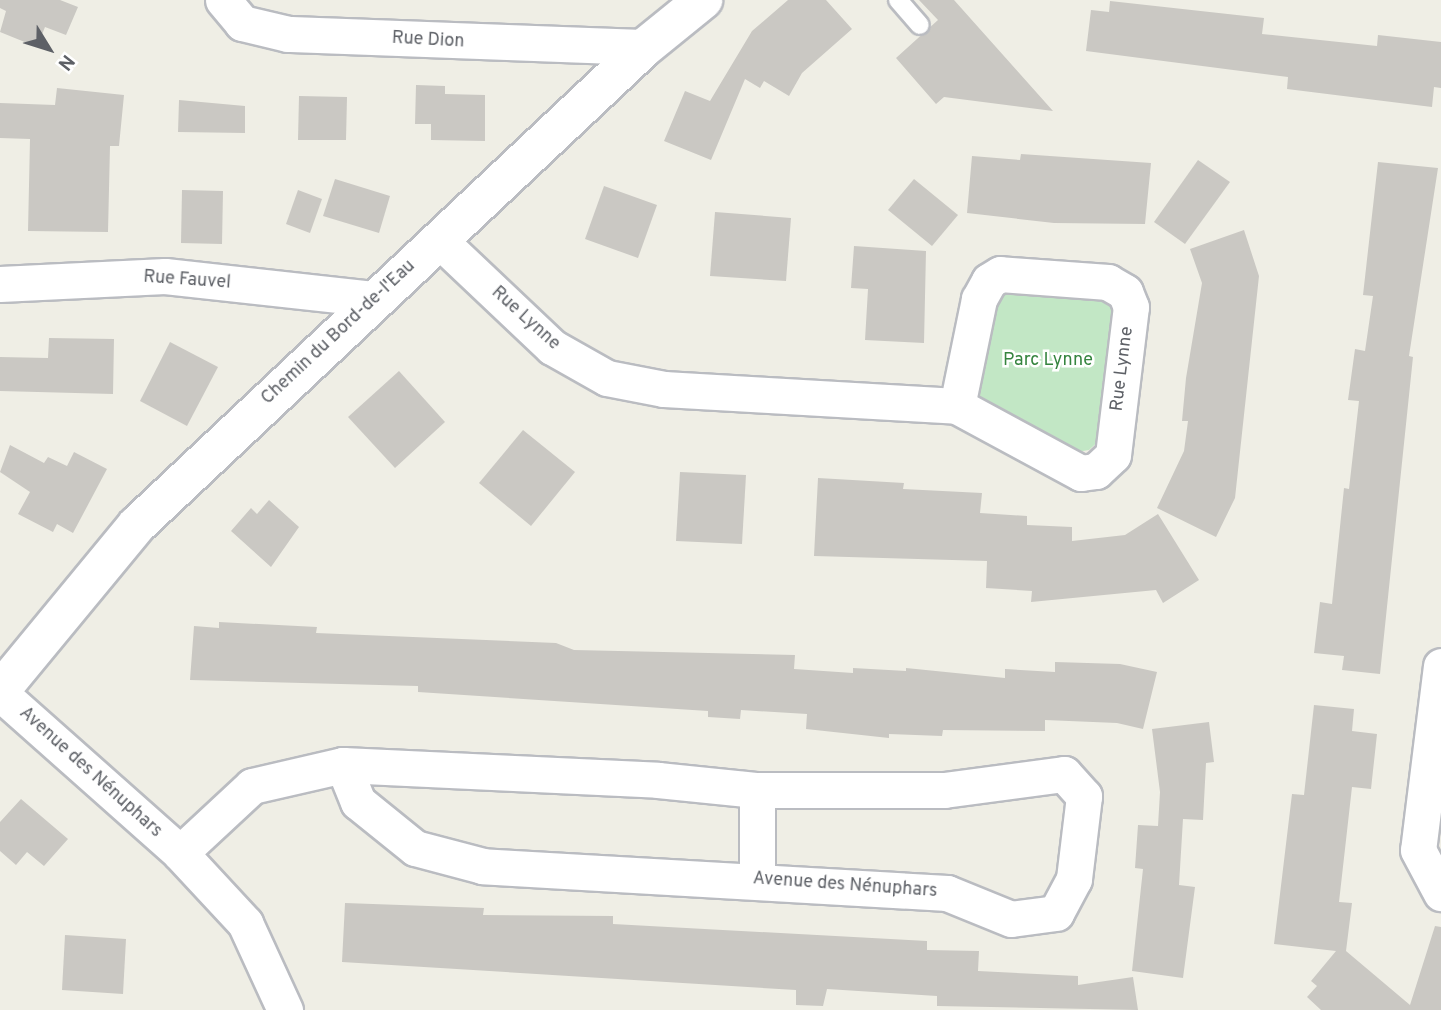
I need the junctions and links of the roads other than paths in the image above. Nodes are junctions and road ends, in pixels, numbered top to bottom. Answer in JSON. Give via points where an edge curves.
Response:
{"nodes":[{"id":1,"x":223,"y":0,"type":"edge"},
{"id":2,"x":703,"y":0,"type":"edge"},
{"id":3,"x":898,"y":0,"type":"edge"},
{"id":4,"x":920,"y":25,"type":"dead end"},
{"id":5,"x":645,"y":47,"type":"junction"},
{"id":6,"x":439,"y":240,"type":"junction"},
{"id":7,"x":0,"y":284,"type":"edge"},
{"id":8,"x":373,"y":299,"type":"junction"},
{"id":9,"x":957,"y":406,"type":"junction"},
{"id":10,"x":1441,"y":666,"type":"edge"},
{"id":11,"x":0,"y":692,"type":"edge"},
{"id":12,"x":343,"y":765,"type":"junction"},
{"id":13,"x":757,"y":790,"type":"junction"},
{"id":14,"x":180,"y":853,"type":"junction"},
{"id":15,"x":757,"y":880,"type":"junction"},
{"id":16,"x":1441,"y":893,"type":"edge"},
{"id":17,"x":285,"y":1010,"type":"edge"}],
"edges":[{"from":1,"to":5,"type":"street","name":"Rue Dion","via":[[242,23],[288,34]]},
{"from":2,"to":5,"type":"street","name":"Chemin du Bord-de-l'Eau"},
{"from":3,"to":4,"type":"lane"},
{"from":5,"to":6,"type":"street","name":"Chemin du Bord-de-l'Eau"},
{"from":6,"to":8,"type":"street","name":"Chemin du Bord-de-l'Eau"},
{"from":6,"to":9,"type":"street","name":"Rue Lynne","via":[[552,347],[607,378],[664,389]]},
{"from":7,"to":8,"type":"street","name":"Rue Fauvel","via":[[165,276]]},
{"from":8,"to":11,"type":"street","name":"Chemin du Bord-de-l'Eau","via":[[137,525]]},
{"from":9,"to":9,"type":"street","name":"Rue Lynne","via":[[1081,472],[1096,471],[1112,455],[1131,307],[1125,292],[1108,282],[1000,274],[989,281],[979,299]]},
{"from":10,"to":16,"type":"street","via":[[1418,850]]},
{"from":11,"to":14,"type":"street","name":"Avenue des Nénuphars"},
{"from":12,"to":13,"type":"street","name":"Avenue des Nénuphars","via":[[658,780]]},
{"from":12,"to":14,"type":"street","name":"Avenue des Nénuphars","via":[[252,786],[216,814]]},
{"from":12,"to":15,"type":"street","name":"Avenue des Nénuphars","via":[[358,802],[415,848],[483,866]]},
{"from":13,"to":15,"type":"street"},
{"from":13,"to":15,"type":"street","name":"Avenue des Nénuphars","via":[[944,790],[1064,774],[1084,796],[1074,879],[1056,913],[1011,919],[947,893]]},
{"from":14,"to":17,"type":"street","name":"Avenue des Nénuphars","via":[[245,923]]}]}
